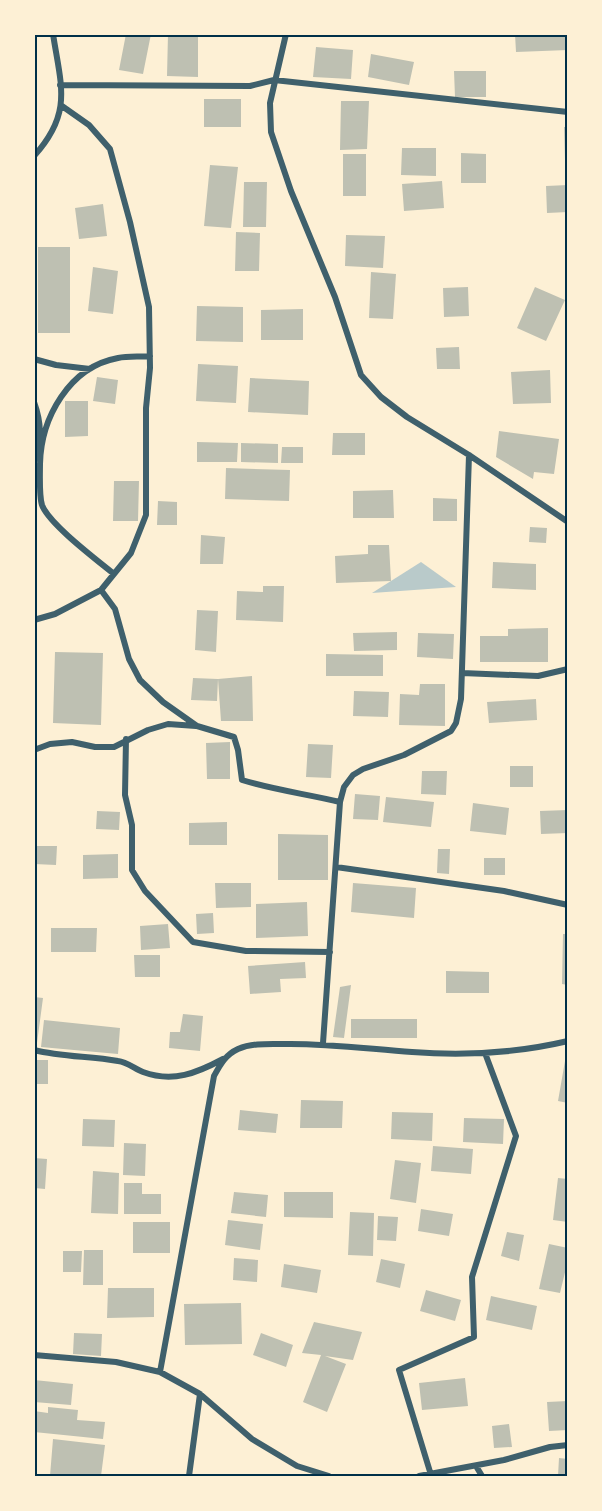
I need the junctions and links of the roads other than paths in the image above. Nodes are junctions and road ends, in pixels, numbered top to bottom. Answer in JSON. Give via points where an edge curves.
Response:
{"nodes":[{"id":1,"x":53,"y":34,"type":"edge"},
{"id":2,"x":286,"y":34,"type":"edge"},
{"id":3,"x":274,"y":80,"type":"junction"},
{"id":4,"x":60,"y":85,"type":"junction"},
{"id":5,"x":62,"y":106,"type":"junction"},
{"id":6,"x":567,"y":112,"type":"edge"},
{"id":7,"x":34,"y":156,"type":"edge"},
{"id":8,"x":150,"y":356,"type":"junction"},
{"id":9,"x":34,"y":359,"type":"edge"},
{"id":10,"x":90,"y":369,"type":"junction"},
{"id":11,"x":34,"y":402,"type":"edge"},
{"id":12,"x":40,"y":449,"type":"junction"},
{"id":13,"x":469,"y":455,"type":"junction"},
{"id":14,"x":34,"y":462,"type":"edge"},
{"id":15,"x":567,"y":516,"type":"edge"},
{"id":16,"x":567,"y":521,"type":"edge"},
{"id":17,"x":114,"y":574,"type":"junction"},
{"id":18,"x":101,"y":590,"type":"junction"},
{"id":19,"x":34,"y":620,"type":"edge"},
{"id":20,"x":567,"y":669,"type":"edge"},
{"id":21,"x":462,"y":673,"type":"junction"},
{"id":22,"x":197,"y":726,"type":"junction"},
{"id":23,"x":126,"y":740,"type":"junction"},
{"id":24,"x":34,"y":750,"type":"edge"},
{"id":25,"x":340,"y":802,"type":"junction"},
{"id":26,"x":336,"y":867,"type":"junction"},
{"id":27,"x":567,"y":905,"type":"edge"},
{"id":28,"x":330,"y":952,"type":"junction"},
{"id":29,"x":567,"y":1041,"type":"edge"},
{"id":30,"x":323,"y":1043,"type":"junction"},
{"id":31,"x":34,"y":1050,"type":"edge"},
{"id":32,"x":485,"y":1053,"type":"junction"},
{"id":33,"x":224,"y":1058,"type":"junction"},
{"id":34,"x":34,"y":1355,"type":"edge"},
{"id":35,"x":160,"y":1372,"type":"junction"},
{"id":36,"x":200,"y":1394,"type":"junction"},
{"id":37,"x":567,"y":1445,"type":"edge"},
{"id":38,"x":476,"y":1466,"type":"junction"},
{"id":39,"x":431,"y":1475,"type":"edge"},
{"id":40,"x":189,"y":1476,"type":"edge"},
{"id":41,"x":329,"y":1476,"type":"edge"},
{"id":42,"x":419,"y":1476,"type":"edge"},
{"id":43,"x":482,"y":1476,"type":"edge"}],
"edges":[{"from":1,"to":4,"type":"street"},
{"from":2,"to":3,"type":"street"},
{"from":3,"to":4,"type":"street","via":[[250,86]]},
{"from":3,"to":6,"type":"street"},
{"from":3,"to":13,"type":"street","via":[[271,132],[361,375],[407,417]]},
{"from":4,"to":5,"type":"street"},
{"from":5,"to":7,"type":"street","via":[[56,127]]},
{"from":5,"to":8,"type":"street","via":[[89,124],[110,148],[149,307]]},
{"from":8,"to":10,"type":"street","via":[[117,358]]},
{"from":8,"to":17,"type":"street","via":[[146,515],[131,553]]},
{"from":9,"to":10,"type":"street"},
{"from":10,"to":12,"type":"street","via":[[66,388],[54,408]]},
{"from":11,"to":12,"type":"street"},
{"from":12,"to":14,"type":"street"},
{"from":12,"to":17,"type":"street","via":[[42,505],[54,521]]},
{"from":13,"to":16,"type":"street"},
{"from":13,"to":21,"type":"street"},
{"from":15,"to":16,"type":"street"},
{"from":17,"to":18,"type":"street"},
{"from":18,"to":19,"type":"street","via":[[55,614]]},
{"from":18,"to":22,"type":"street","via":[[116,609],[129,659],[140,680]]},
{"from":20,"to":21,"type":"street","via":[[538,675]]},
{"from":21,"to":25,"type":"street","via":[[461,699],[451,732],[353,775]]},
{"from":22,"to":23,"type":"street","via":[[168,724]]},
{"from":22,"to":25,"type":"street","via":[[234,736],[242,780]]},
{"from":23,"to":24,"type":"street","via":[[114,747],[72,742]]},
{"from":23,"to":28,"type":"street","via":[[125,795],[132,825],[132,870],[145,891],[193,942],[246,951]]},
{"from":25,"to":26,"type":"street"},
{"from":26,"to":27,"type":"street","via":[[504,891]]},
{"from":26,"to":28,"type":"street"},
{"from":28,"to":30,"type":"street"},
{"from":29,"to":32,"type":"street"},
{"from":30,"to":32,"type":"street","via":[[414,1052]]},
{"from":30,"to":33,"type":"street","via":[[256,1044]]},
{"from":31,"to":33,"type":"street","via":[[123,1062],[168,1078],[200,1072]]},
{"from":32,"to":39,"type":"street","via":[[516,1136],[472,1277],[474,1337],[399,1370]]},
{"from":33,"to":35,"type":"street","via":[[214,1076]]},
{"from":34,"to":35,"type":"street","via":[[116,1362]]},
{"from":35,"to":36,"type":"street"},
{"from":36,"to":40,"type":"street"},
{"from":36,"to":41,"type":"street","via":[[252,1440],[297,1466]]},
{"from":37,"to":38,"type":"street"},
{"from":38,"to":39,"type":"street"},
{"from":38,"to":43,"type":"street"},
{"from":39,"to":42,"type":"street"}]}
